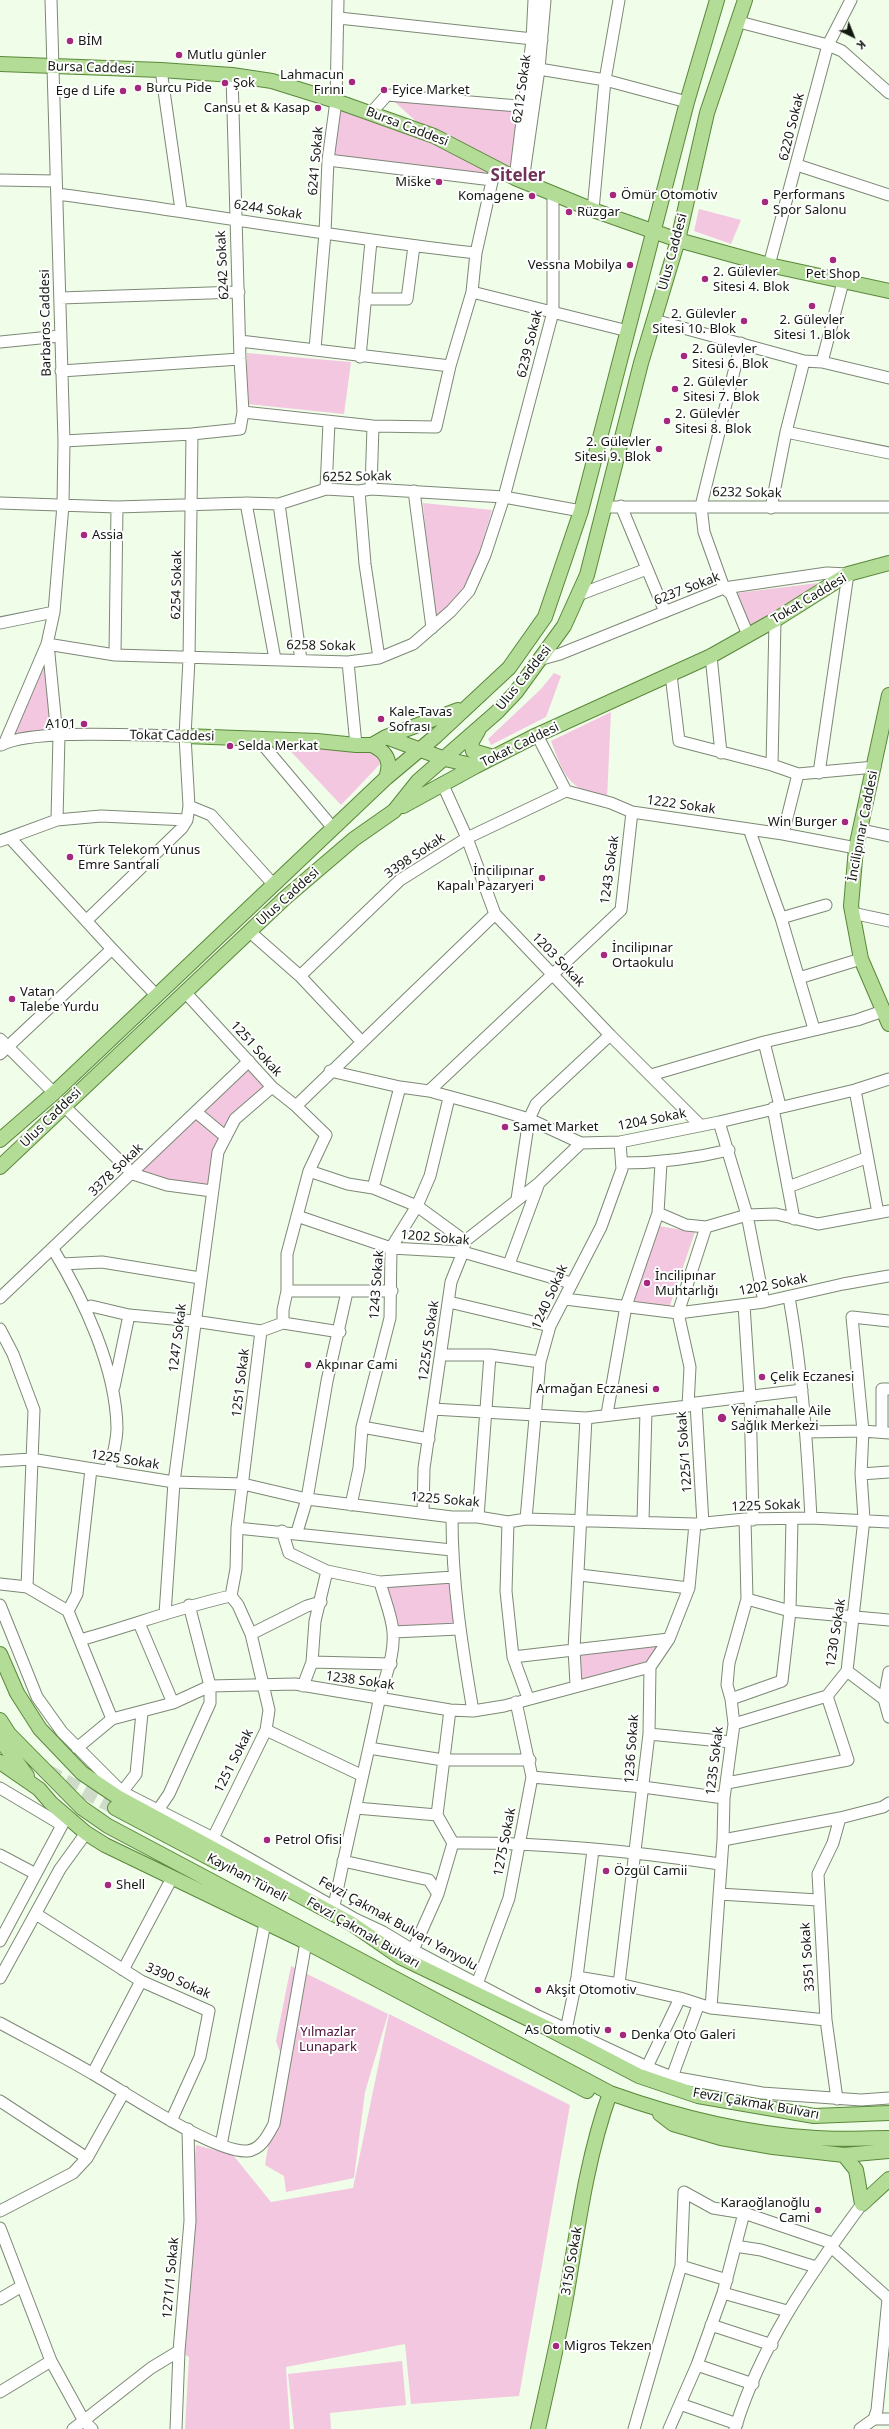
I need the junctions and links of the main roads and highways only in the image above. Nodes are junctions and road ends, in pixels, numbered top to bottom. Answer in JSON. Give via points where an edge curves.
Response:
{"nodes":[{"id":1,"x":717,"y":0,"type":"edge"},
{"id":2,"x":745,"y":0,"type":"edge"},
{"id":3,"x":0,"y":64,"type":"edge"},
{"id":4,"x":654,"y":232,"type":"junction"},
{"id":5,"x":678,"y":240,"type":"junction"},
{"id":6,"x":889,"y":291,"type":"edge"},
{"id":7,"x":889,"y":563,"type":"edge"},
{"id":8,"x":889,"y":695,"type":"edge"},
{"id":9,"x":470,"y":705,"type":"junction"},
{"id":10,"x":481,"y":726,"type":"junction"},
{"id":11,"x":185,"y":736,"type":"road end"},
{"id":12,"x":386,"y":737,"type":"junction"},
{"id":13,"x":372,"y":745,"type":"junction"},
{"id":14,"x":884,"y":746,"type":"edge"},
{"id":15,"x":421,"y":749,"type":"junction"},
{"id":16,"x":493,"y":757,"type":"junction"},
{"id":17,"x":445,"y":759,"type":"junction"},
{"id":18,"x":476,"y":766,"type":"junction"},
{"id":19,"x":386,"y":778,"type":"junction"},
{"id":20,"x":394,"y":811,"type":"junction"},
{"id":21,"x":889,"y":1024,"type":"edge"},
{"id":22,"x":0,"y":1140,"type":"edge"},
{"id":23,"x":0,"y":1167,"type":"edge"},
{"id":24,"x":0,"y":1654,"type":"edge"},
{"id":25,"x":0,"y":1720,"type":"edge"},
{"id":26,"x":0,"y":1739,"type":"edge"},
{"id":27,"x":0,"y":1762,"type":"edge"},
{"id":28,"x":39,"y":1789,"type":"junction"},
{"id":29,"x":115,"y":1808,"type":"tunnel mouth"},
{"id":30,"x":400,"y":1957,"type":"junction"},
{"id":31,"x":609,"y":2098,"type":"junction"},
{"id":32,"x":889,"y":2107,"type":"edge"},
{"id":33,"x":655,"y":2110,"type":"junction"},
{"id":34,"x":889,"y":2113,"type":"edge"},
{"id":35,"x":860,"y":2114,"type":"junction"},
{"id":36,"x":673,"y":2124,"type":"junction"},
{"id":37,"x":889,"y":2138,"type":"edge"},
{"id":38,"x":889,"y":2151,"type":"edge"},
{"id":39,"x":844,"y":2155,"type":"junction"},
{"id":40,"x":886,"y":2184,"type":"edge"},
{"id":41,"x":538,"y":2429,"type":"edge"}],
"edges":[{"from":1,"to":4,"type":"main road","name":"Ulus Caddesi","via":[[687,102]]},
{"from":2,"to":5,"type":"main road","name":"Ulus Caddesi","via":[[707,113]]},
{"from":3,"to":4,"type":"main road","name":"Bursa Caddesi","via":[[161,70],[232,75],[272,81],[434,136],[493,174],[519,180]]},
{"from":4,"to":5,"type":"main road","name":"Bursa Caddesi"},
{"from":4,"to":9,"type":"main road","name":"Ulus Caddesi","via":[[581,511],[545,617],[508,668]]},
{"from":5,"to":6,"type":"main road","name":"Bursa Caddesi","via":[[770,265]]},
{"from":5,"to":10,"type":"main road","name":"Ulus Caddesi","via":[[654,320],[587,575],[564,626],[542,659],[516,692]]},
{"from":7,"to":16,"type":"main road","name":"Tokat Caddesi","via":[[848,574],[711,656]]},
{"from":8,"to":14,"type":"main road","name":"İncilipınar Caddesi"},
{"from":9,"to":12,"type":"main road","via":[[426,724]]},
{"from":9,"to":15,"type":"main road","name":"Ulus Caddesi"},
{"from":10,"to":16,"type":"main road","via":[[472,739],[471,747],[476,753]]},
{"from":10,"to":17,"type":"main road","name":"Ulus Caddesi"},
{"from":11,"to":13,"type":"main road","name":"Tokat Caddesi"},
{"from":12,"to":13,"type":"main road","name":"Tokat Caddesi"},
{"from":12,"to":15,"type":"main road","name":"Tokat Caddesi"},
{"from":13,"to":19,"type":"main road","via":[[387,755],[389,764]]},
{"from":14,"to":21,"type":"main road","name":"İncilipınar Caddesi","via":[[875,767],[856,848],[852,913],[862,959]]},
{"from":15,"to":17,"type":"main road","name":"Tokat Caddesi"},
{"from":15,"to":19,"type":"main road","name":"Ulus Caddesi"},
{"from":16,"to":18,"type":"main road","name":"Tokat Caddesi"},
{"from":17,"to":18,"type":"main road","name":"Tokat Caddesi"},
{"from":17,"to":20,"type":"main road","name":"Ulus Caddesi","via":[[418,781]]},
{"from":18,"to":20,"type":"main road"},
{"from":19,"to":22,"type":"main road","name":"Ulus Caddesi","via":[[54,1093]]},
{"from":20,"to":23,"type":"main road","name":"Ulus Caddesi","via":[[354,839],[285,898]]},
{"from":24,"to":30,"type":"main road","name":"Fevzi Çakmak Bulvarı","via":[[17,1693],[40,1729],[82,1773],[119,1798],[352,1924]]},
{"from":25,"to":31,"type":"main road","name":"Fevzi Çakmak Bulvarı","via":[[9,1734],[76,1802],[108,1826]]},
{"from":26,"to":28,"type":"main road"},
{"from":27,"to":28,"type":"main road"},
{"from":28,"to":31,"type":"main road","via":[[64,1821],[86,1833],[172,1878],[306,1942]]},
{"from":29,"to":30,"type":"main road","name":"Kayıhan Tüneli"},
{"from":30,"to":35,"type":"main road","name":"Fevzi Çakmak Bulvarı","via":[[639,2076],[698,2096],[783,2111],[814,2116]]},
{"from":31,"to":33,"type":"main road","name":"Fevzi Çakmak Bulvarı"},
{"from":31,"to":36,"type":"main road"},
{"from":31,"to":41,"type":"main road","name":"3150 Sokak","via":[[582,2204],[565,2302]]},
{"from":32,"to":35,"type":"main road"},
{"from":33,"to":36,"type":"main road"},
{"from":33,"to":37,"type":"main road","name":"Fevzi Çakmak Bulvarı","via":[[754,2132],[816,2138]]},
{"from":34,"to":35,"type":"main road","name":"Fevzi Çakmak Bulvarı"},
{"from":36,"to":39,"type":"main road","via":[[721,2138]]},
{"from":38,"to":39,"type":"main road"},
{"from":39,"to":40,"type":"main road","via":[[856,2170],[862,2204]]}]}
